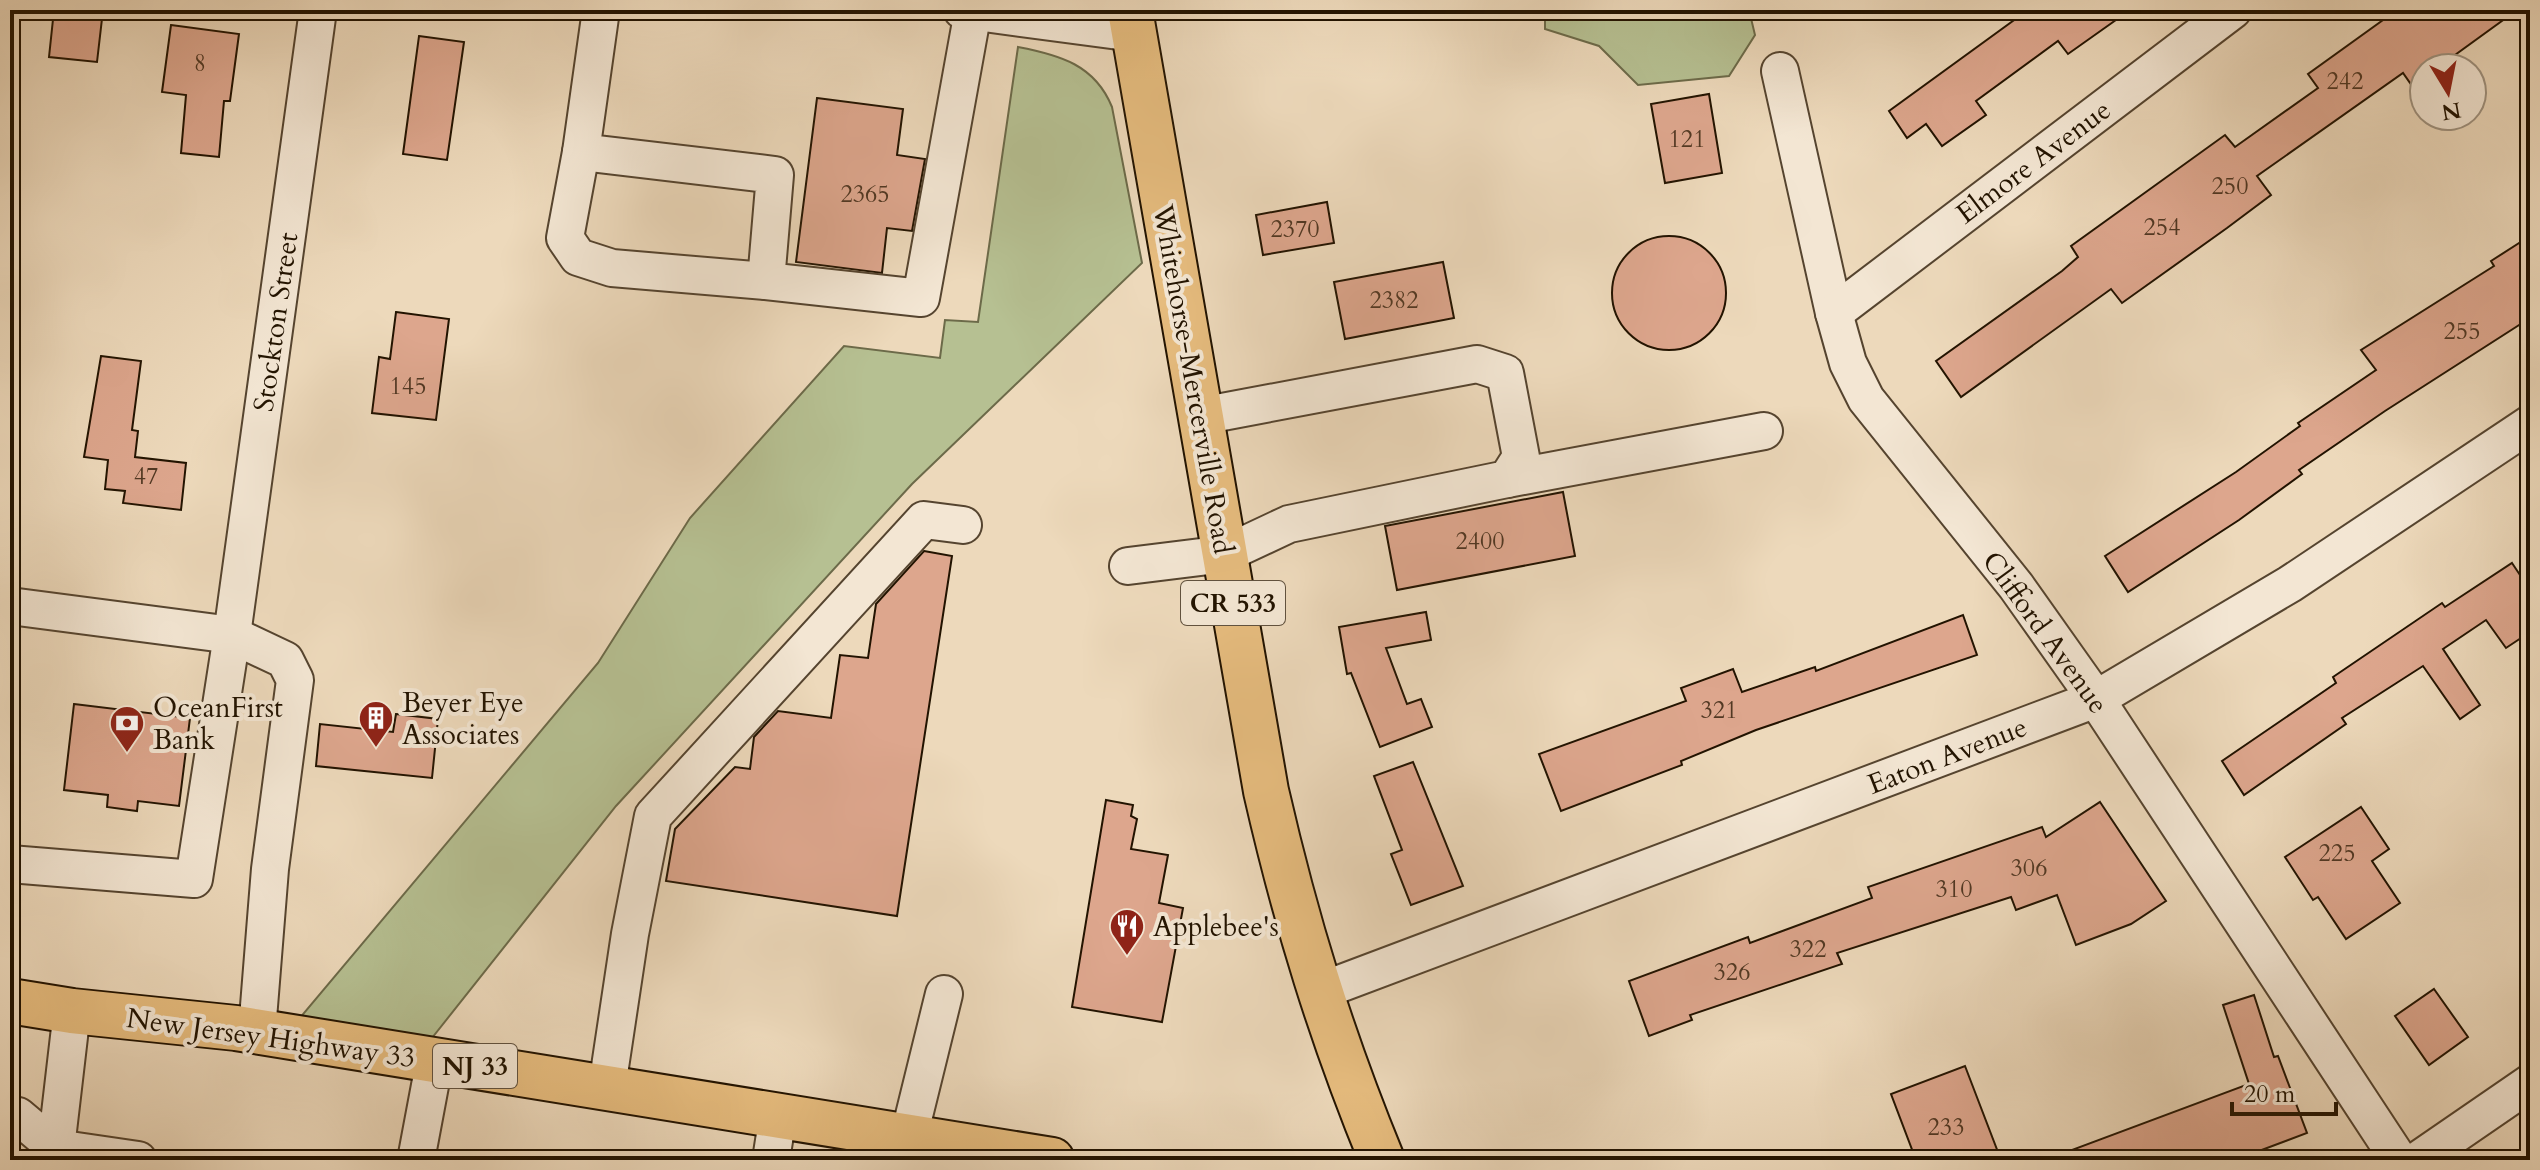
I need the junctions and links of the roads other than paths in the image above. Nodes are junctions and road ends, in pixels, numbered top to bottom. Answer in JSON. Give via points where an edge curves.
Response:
{"nodes":[{"id":1,"x":318,"y":10,"type":"edge"},
{"id":2,"x":601,"y":10,"type":"edge"},
{"id":3,"x":2233,"y":10,"type":"edge"},
{"id":4,"x":968,"y":11,"type":"edge"},
{"id":5,"x":1132,"y":21,"type":"edge"},
{"id":6,"x":1780,"y":71,"type":"dead end"},
{"id":7,"x":581,"y":152,"type":"junction"},
{"id":8,"x":766,"y":281,"type":"junction"},
{"id":9,"x":1834,"y":313,"type":"junction"},
{"id":10,"x":1201,"y":416,"type":"junction"},
{"id":11,"x":2530,"y":424,"type":"edge"},
{"id":12,"x":1764,"y":431,"type":"dead end"},
{"id":13,"x":1507,"y":479,"type":"junction"},
{"id":14,"x":963,"y":525,"type":"dead end"},
{"id":15,"x":1225,"y":554,"type":"junction"},
{"id":16,"x":1128,"y":566,"type":"dead end"},
{"id":17,"x":10,"y":606,"type":"edge"},
{"id":18,"x":232,"y":635,"type":"junction"},
{"id":19,"x":2096,"y":699,"type":"junction"},
{"id":20,"x":10,"y":864,"type":"edge"},
{"id":21,"x":1318,"y":992,"type":"junction"},
{"id":22,"x":944,"y":994,"type":"dead end"},
{"id":23,"x":10,"y":1001,"type":"edge"},
{"id":24,"x":72,"y":1011,"type":"junction"},
{"id":25,"x":257,"y":1031,"type":"junction"},
{"id":26,"x":435,"y":1059,"type":"junction"},
{"id":27,"x":2530,"y":1083,"type":"edge"},
{"id":28,"x":607,"y":1087,"type":"junction"},
{"id":29,"x":778,"y":1115,"type":"junction"},
{"id":30,"x":10,"y":1116,"type":"edge"},
{"id":31,"x":909,"y":1136,"type":"junction"},
{"id":32,"x":55,"y":1156,"type":"edge"},
{"id":33,"x":138,"y":1160,"type":"edge"},
{"id":34,"x":416,"y":1160,"type":"edge"},
{"id":35,"x":771,"y":1160,"type":"edge"},
{"id":36,"x":1052,"y":1160,"type":"edge"},
{"id":37,"x":1382,"y":1160,"type":"edge"},
{"id":38,"x":2399,"y":1160,"type":"edge"},
{"id":39,"x":2418,"y":1160,"type":"edge"}],
"edges":[{"from":1,"to":18,"type":"street","name":"Stockton Street"},
{"from":2,"to":7,"type":"street"},
{"from":3,"to":9,"type":"street","name":"Elmore Avenue"},
{"from":4,"to":5,"type":"street"},
{"from":4,"to":8,"type":"street","via":[[921,298]]},
{"from":5,"to":10,"type":"main road","name":"Whitehorse-Mercerville Road","number":"CR 533"},
{"from":6,"to":9,"type":"street","name":"Clifford Avenue"},
{"from":7,"to":8,"type":"street","via":[[565,238],[578,257],[612,268]]},
{"from":7,"to":8,"type":"street","via":[[775,175]]},
{"from":9,"to":19,"type":"street","name":"Clifford Avenue","via":[[1848,363],[1866,399],[2016,586]]},
{"from":10,"to":13,"type":"street","via":[[1477,364],[1505,373],[1521,457]]},
{"from":10,"to":15,"type":"main road","name":"Whitehorse-Mercerville Road","number":"CR 533"},
{"from":11,"to":19,"type":"street","name":"Eaton Avenue","via":[[2290,584]]},
{"from":12,"to":13,"type":"street"},
{"from":13,"to":15,"type":"street","via":[[1289,524]]},
{"from":14,"to":28,"type":"street","via":[[924,520],[653,816]]},
{"from":15,"to":16,"type":"street"},
{"from":15,"to":21,"type":"main road","name":"Whitehorse-Mercerville Road","number":"CR 533","via":[[1266,791]]},
{"from":17,"to":18,"type":"street"},
{"from":18,"to":20,"type":"street","name":"Stockton Street","via":[[194,879]]},
{"from":18,"to":25,"type":"street","via":[[285,660],[295,680],[270,869]]},
{"from":19,"to":21,"type":"street","name":"Eaton Avenue"},
{"from":19,"to":38,"type":"street","name":"Clifford Avenue"},
{"from":21,"to":37,"type":"main road","name":"Whitehorse-Mercerville Road","number":"CR 533"},
{"from":22,"to":31,"type":"street"},
{"from":23,"to":24,"type":"main road","name":"New Jersey Highway 33","number":"NJ 33"},
{"from":24,"to":25,"type":"main road","name":"New Jersey Highway 33","number":"NJ 33"},
{"from":24,"to":32,"type":"street"},
{"from":25,"to":26,"type":"main road","name":"New Jersey Highway 33","number":"NJ 33"},
{"from":26,"to":28,"type":"main road","name":"New Jersey Highway 33","number":"NJ 33"},
{"from":26,"to":34,"type":"street"},
{"from":27,"to":39,"type":"street"},
{"from":28,"to":29,"type":"main road","name":"New Jersey Highway 33","number":"NJ 33"},
{"from":29,"to":31,"type":"main road","name":"New Jersey Highway 33","number":"NJ 33"},
{"from":29,"to":35,"type":"street"},
{"from":30,"to":32,"type":"street","via":[[18,1116]]},
{"from":31,"to":36,"type":"main road","name":"New Jersey Highway 33","number":"NJ 33"},
{"from":32,"to":33,"type":"street"}]}
